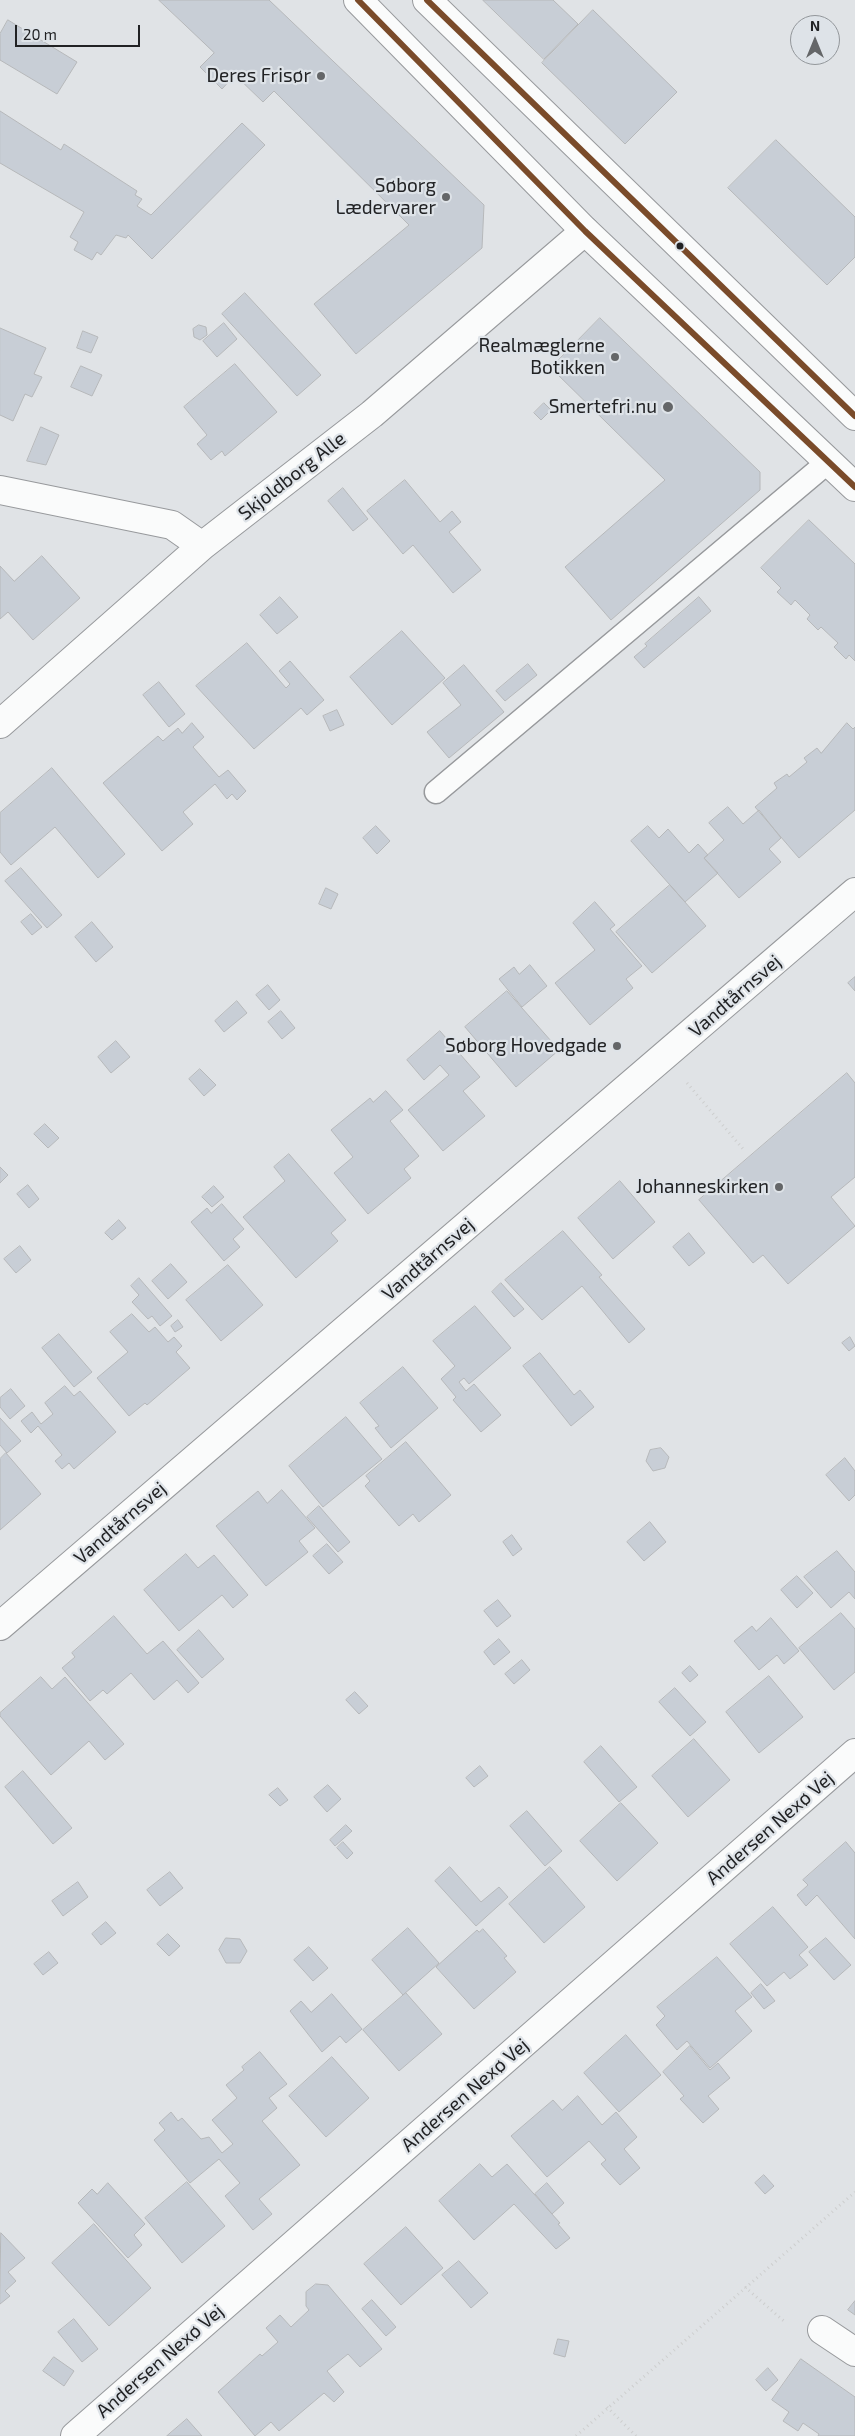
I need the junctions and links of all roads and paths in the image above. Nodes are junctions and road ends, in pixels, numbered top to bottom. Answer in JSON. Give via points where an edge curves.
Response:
{"nodes":[{"id":1,"x":358,"y":0,"type":"edge"},
{"id":2,"x":427,"y":0,"type":"edge"},
{"id":3,"x":585,"y":231,"type":"junction"},
{"id":4,"x":855,"y":416,"type":"edge"},
{"id":5,"x":828,"y":462,"type":"junction"},
{"id":6,"x":855,"y":487,"type":"edge"},
{"id":7,"x":0,"y":490,"type":"edge"},
{"id":8,"x":202,"y":546,"type":"junction"},
{"id":9,"x":0,"y":724,"type":"edge"},
{"id":10,"x":436,"y":792,"type":"dead end"},
{"id":11,"x":855,"y":892,"type":"edge"},
{"id":12,"x":664,"y":1057,"type":"junction"},
{"id":13,"x":743,"y":1149,"type":"dead end"},
{"id":14,"x":0,"y":1626,"type":"edge"},
{"id":15,"x":855,"y":1753,"type":"edge"},
{"id":16,"x":855,"y":2192,"type":"edge"},
{"id":17,"x":745,"y":2287,"type":"junction"},
{"id":18,"x":822,"y":2330,"type":"joint"},
{"id":19,"x":855,"y":2352,"type":"edge"},
{"id":20,"x":608,"y":2407,"type":"junction"},
{"id":21,"x":75,"y":2436,"type":"edge"},
{"id":22,"x":576,"y":2436,"type":"edge"},
{"id":23,"x":636,"y":2436,"type":"edge"}],
"edges":[{"from":1,"to":3,"type":"street"},
{"from":2,"to":4,"type":"street"},
{"from":3,"to":5,"type":"street"},
{"from":3,"to":8,"type":"street","name":"Skjoldborg Alle","via":[[372,414]]},
{"from":5,"to":6,"type":"street"},
{"from":5,"to":10,"type":"lane"},
{"from":7,"to":8,"type":"street","via":[[172,525]]},
{"from":8,"to":9,"type":"street","name":"Skjoldborg Alle"},
{"from":11,"to":12,"type":"street","name":"Vandtårnsvej"},
{"from":12,"to":13,"type":"path"},
{"from":12,"to":14,"type":"street","name":"Vandtårnsvej"},
{"from":15,"to":21,"type":"street","name":"Andersen Nexø Vej"},
{"from":16,"to":17,"type":"path"},
{"from":17,"to":18,"type":"path","via":[[805,2339]]},
{"from":17,"to":20,"type":"path"},
{"from":18,"to":19,"type":"street"},
{"from":20,"to":22,"type":"path"},
{"from":20,"to":23,"type":"path"}]}
